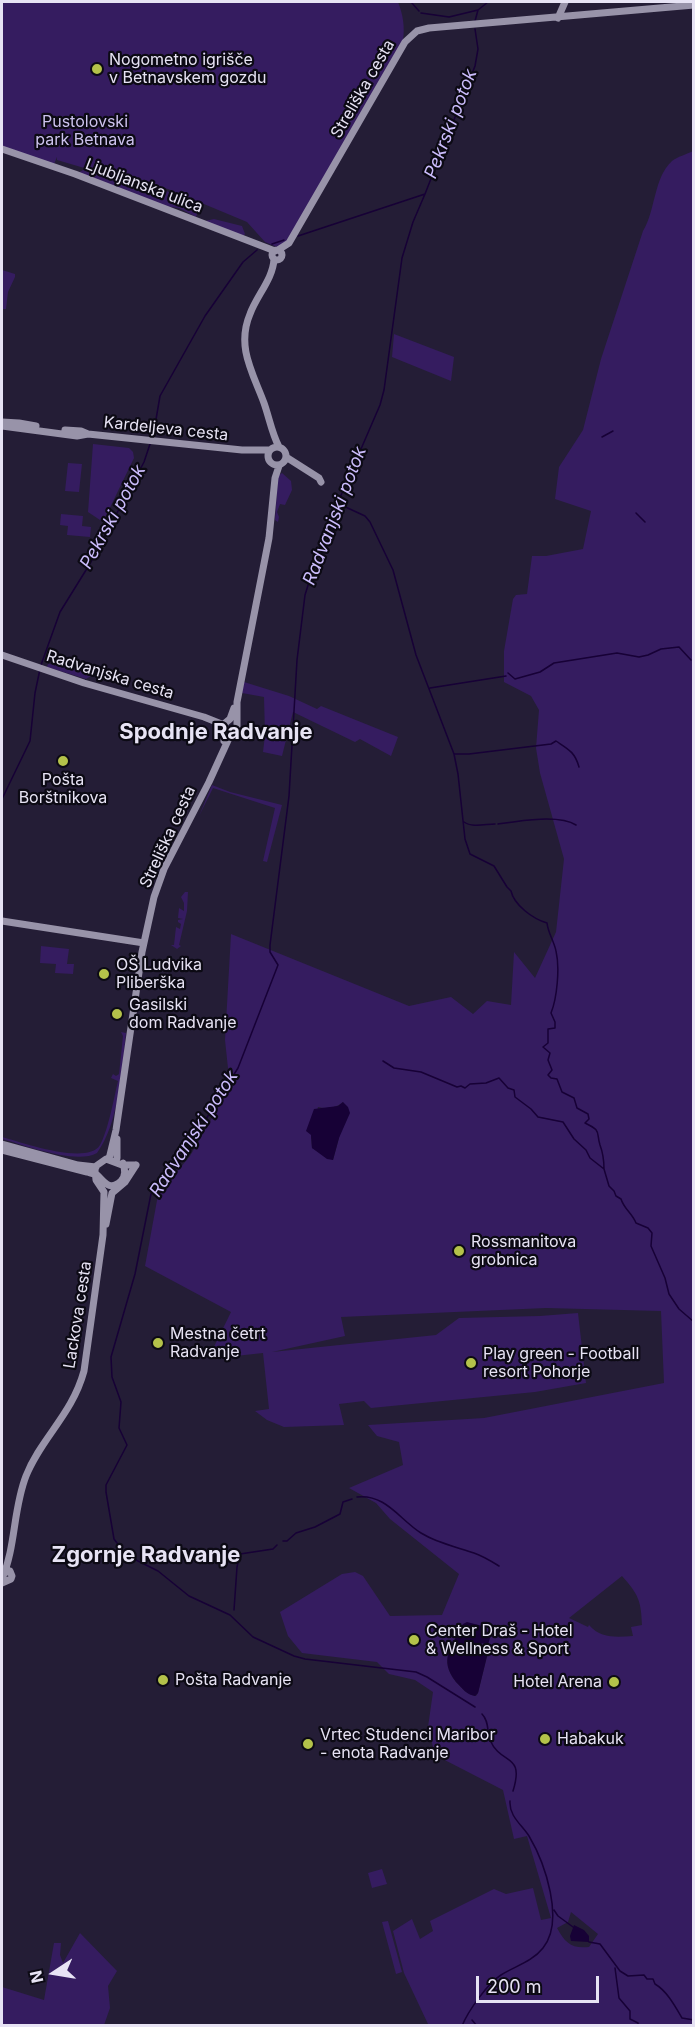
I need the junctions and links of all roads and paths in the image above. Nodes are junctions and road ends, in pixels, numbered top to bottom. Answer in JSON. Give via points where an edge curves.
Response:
{"nodes":[{"id":1,"x":565,"y":2,"type":"edge"},
{"id":2,"x":693,"y":5,"type":"edge"},
{"id":3,"x":558,"y":18,"type":"junction"},
{"id":4,"x":2,"y":149,"type":"edge"},
{"id":5,"x":277,"y":255,"type":"junction"},
{"id":6,"x":2,"y":424,"type":"edge"},
{"id":7,"x":273,"y":448,"type":"junction"},
{"id":8,"x":242,"y":450,"type":"junction"},
{"id":9,"x":286,"y":457,"type":"junction"},
{"id":10,"x":275,"y":463,"type":"junction"},
{"id":11,"x":2,"y":655,"type":"edge"},
{"id":12,"x":229,"y":724,"type":"junction"},
{"id":13,"x":2,"y":921,"type":"edge"},
{"id":14,"x":144,"y":943,"type":"junction"},
{"id":15,"x":116,"y":1131,"type":"junction"},
{"id":16,"x":2,"y":1144,"type":"edge"},
{"id":17,"x":2,"y":1150,"type":"edge"},
{"id":18,"x":118,"y":1163,"type":"junction"},
{"id":19,"x":70,"y":1165,"type":"junction"},
{"id":20,"x":95,"y":1173,"type":"junction"},
{"id":21,"x":111,"y":1186,"type":"junction"},
{"id":22,"x":103,"y":1235,"type":"junction"},
{"id":23,"x":5,"y":1577,"type":"edge"}],
"edges":[{"from":1,"to":3,"type":"street"},
{"from":2,"to":3,"type":"street","name":"Streliška cesta"},
{"from":3,"to":5,"type":"street","name":"Streliška cesta","via":[[413,33],[289,243]]},
{"from":4,"to":5,"type":"street","name":"Ljubljanska ulica"},
{"from":5,"to":7,"type":"street","via":[[249,315],[244,340],[247,364],[268,417]]},
{"from":6,"to":8,"type":"street","name":"Kardeljeva cesta","via":[[77,436]]},
{"from":7,"to":8,"type":"street"},
{"from":7,"to":9,"type":"street","via":[[285,451]]},
{"from":7,"to":10,"type":"street","name":"Streliška cesta"},
{"from":8,"to":10,"type":"street"},
{"from":9,"to":10,"type":"street"},
{"from":9,"to":10,"type":"street","via":[[321,482],[294,467]]},
{"from":10,"to":12,"type":"street","name":"Streliška cesta","via":[[269,538],[237,702]]},
{"from":11,"to":12,"type":"street","name":"Radvanjska cesta"},
{"from":12,"to":14,"type":"street","name":"Streliška cesta","via":[[209,782],[164,869]]},
{"from":13,"to":14,"type":"street"},
{"from":14,"to":15,"type":"street"},
{"from":15,"to":18,"type":"street"},
{"from":15,"to":18,"type":"street","via":[[109,1149]]},
{"from":16,"to":19,"type":"street"},
{"from":17,"to":19,"type":"street"},
{"from":18,"to":18,"type":"street","via":[[136,1166]]},
{"from":18,"to":20,"type":"street"},
{"from":18,"to":21,"type":"street"},
{"from":19,"to":20,"type":"street"},
{"from":20,"to":21,"type":"street"},
{"from":21,"to":22,"type":"street","name":"Lackova cesta","via":[[104,1196]]},
{"from":21,"to":22,"type":"street","via":[[114,1190]]},
{"from":22,"to":23,"type":"street","name":"Lackova cesta","via":[[81,1380],[69,1409],[27,1472],[18,1498]]}]}
